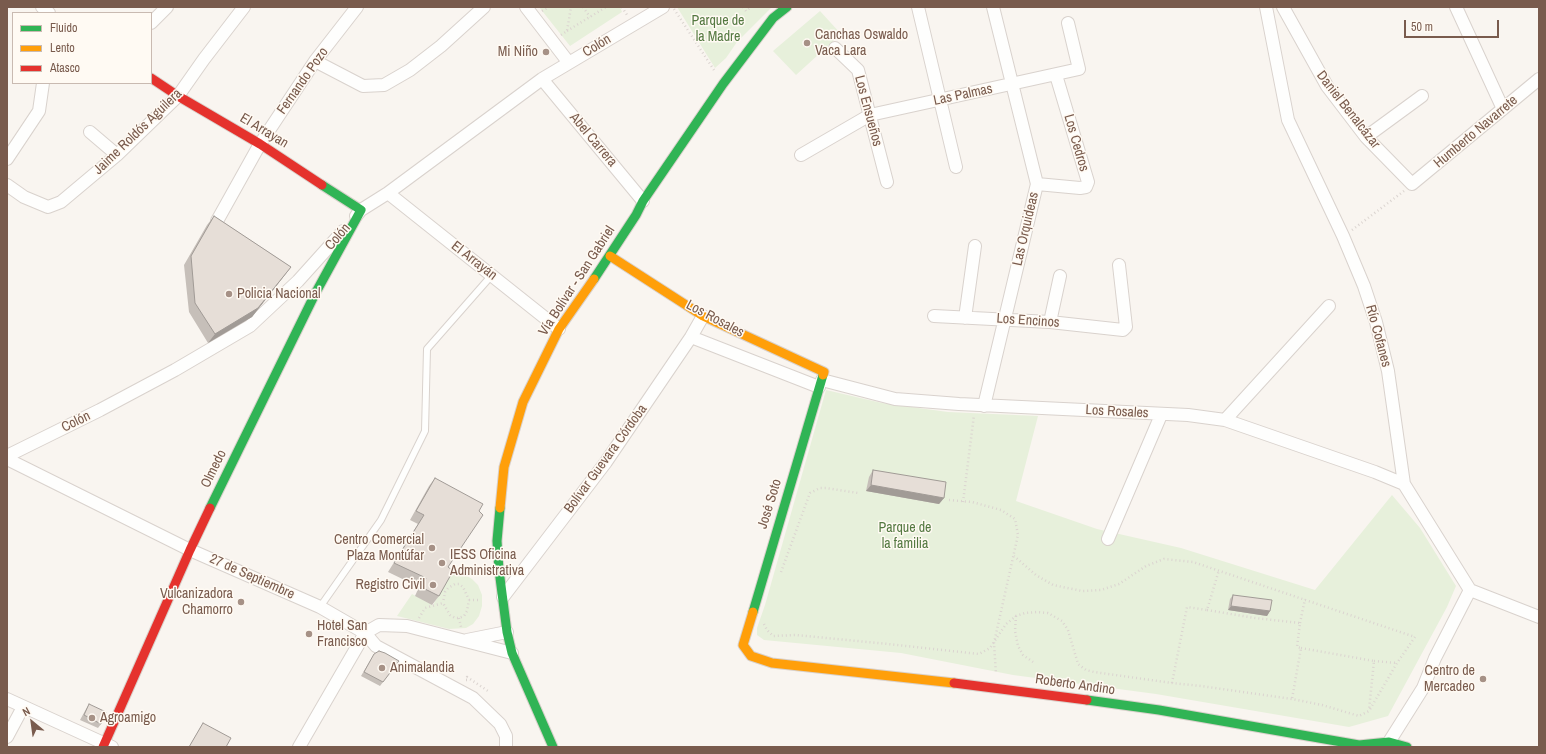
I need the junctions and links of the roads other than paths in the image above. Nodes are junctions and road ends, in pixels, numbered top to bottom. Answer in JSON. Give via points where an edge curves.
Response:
{"nodes":[{"id":1,"x":167,"y":7,"type":"edge"},
{"id":2,"x":244,"y":7,"type":"edge"},
{"id":3,"x":357,"y":7,"type":"edge"},
{"id":4,"x":484,"y":7,"type":"edge"},
{"id":5,"x":526,"y":7,"type":"edge"},
{"id":6,"x":663,"y":7,"type":"edge"},
{"id":7,"x":787,"y":7,"type":"edge"},
{"id":8,"x":918,"y":7,"type":"edge"},
{"id":9,"x":992,"y":7,"type":"edge"},
{"id":10,"x":1266,"y":7,"type":"edge"},
{"id":11,"x":1283,"y":7,"type":"edge"},
{"id":12,"x":1456,"y":7,"type":"edge"},
{"id":13,"x":152,"y":22,"type":"edge"},
{"id":14,"x":1068,"y":23,"type":"dead end"},
{"id":15,"x":835,"y":48,"type":"dead end"},
{"id":16,"x":315,"y":61,"type":"junction"},
{"id":17,"x":569,"y":63,"type":"junction"},
{"id":18,"x":1056,"y":75,"type":"junction"},
{"id":19,"x":152,"y":79,"type":"edge"},
{"id":20,"x":542,"y":79,"type":"junction"},
{"id":21,"x":1539,"y":79,"type":"edge"},
{"id":22,"x":44,"y":84,"type":"edge"},
{"id":23,"x":1012,"y":85,"type":"junction"},
{"id":24,"x":178,"y":96,"type":"junction"},
{"id":25,"x":1422,"y":96,"type":"dead end"},
{"id":26,"x":940,"y":100,"type":"junction"},
{"id":27,"x":1503,"y":109,"type":"junction"},
{"id":28,"x":870,"y":115,"type":"junction"},
{"id":29,"x":90,"y":132,"type":"dead end"},
{"id":30,"x":1366,"y":137,"type":"junction"},
{"id":31,"x":260,"y":144,"type":"junction"},
{"id":32,"x":118,"y":155,"type":"junction"},
{"id":33,"x":801,"y":155,"type":"dead end"},
{"id":34,"x":7,"y":159,"type":"edge"},
{"id":35,"x":956,"y":166,"type":"dead end"},
{"id":36,"x":887,"y":182,"type":"dead end"},
{"id":37,"x":1037,"y":184,"type":"junction"},
{"id":38,"x":1412,"y":184,"type":"joint"},
{"id":39,"x":7,"y":185,"type":"edge"},
{"id":40,"x":388,"y":193,"type":"junction"},
{"id":41,"x":643,"y":201,"type":"junction"},
{"id":42,"x":361,"y":210,"type":"junction"},
{"id":43,"x":217,"y":221,"type":"edge"},
{"id":44,"x":975,"y":246,"type":"dead end"},
{"id":45,"x":610,"y":256,"type":"junction"},
{"id":46,"x":1119,"y":265,"type":"dead end"},
{"id":47,"x":492,"y":275,"type":"junction"},
{"id":48,"x":1060,"y":276,"type":"dead end"},
{"id":49,"x":298,"y":281,"type":"junction"},
{"id":50,"x":315,"y":294,"type":"junction"},
{"id":51,"x":1329,"y":306,"type":"dead end"},
{"id":52,"x":704,"y":316,"type":"junction"},
{"id":53,"x":934,"y":316,"type":"dead end"},
{"id":54,"x":966,"y":318,"type":"junction"},
{"id":55,"x":1006,"y":319,"type":"junction"},
{"id":56,"x":1050,"y":322,"type":"junction"},
{"id":57,"x":559,"y":329,"type":"junction"},
{"id":58,"x":691,"y":337,"type":"junction"},
{"id":59,"x":822,"y":380,"type":"junction"},
{"id":60,"x":980,"y":405,"type":"junction"},
{"id":61,"x":1161,"y":414,"type":"junction"},
{"id":62,"x":1225,"y":420,"type":"junction"},
{"id":63,"x":7,"y":457,"type":"edge"},
{"id":64,"x":1404,"y":484,"type":"junction"},
{"id":65,"x":1108,"y":539,"type":"dead end"},
{"id":66,"x":190,"y":550,"type":"junction"},
{"id":67,"x":1470,"y":590,"type":"junction"},
{"id":68,"x":503,"y":597,"type":"junction"},
{"id":69,"x":320,"y":606,"type":"junction"},
{"id":70,"x":1539,"y":617,"type":"edge"},
{"id":71,"x":507,"y":632,"type":"junction"},
{"id":72,"x":365,"y":633,"type":"junction"},
{"id":73,"x":466,"y":641,"type":"junction"},
{"id":74,"x":743,"y":645,"type":"joint"},
{"id":75,"x":512,"y":653,"type":"junction"},
{"id":76,"x":7,"y":699,"type":"edge"},
{"id":77,"x":23,"y":707,"type":"junction"},
{"id":78,"x":7,"y":737,"type":"edge"},
{"id":79,"x":1389,"y":742,"type":"junction"},
{"id":80,"x":107,"y":746,"type":"edge"},
{"id":81,"x":299,"y":747,"type":"edge"},
{"id":82,"x":506,"y":747,"type":"edge"},
{"id":83,"x":552,"y":747,"type":"edge"},
{"id":84,"x":1407,"y":747,"type":"edge"}],
"edges":[{"from":1,"to":13,"type":"street"},
{"from":2,"to":24,"type":"street","name":"Jaime Roldós Aguilera"},
{"from":3,"to":16,"type":"street","name":"Fernando Pozo"},
{"from":4,"to":16,"type":"street","via":[[435,51],[384,85],[363,86]]},
{"from":5,"to":17,"type":"street"},
{"from":6,"to":17,"type":"street","name":"Colón"},
{"from":7,"to":41,"type":"main road","name":"Vía Bolívar - San Gabriel","via":[[773,18],[723,84]]},
{"from":8,"to":26,"type":"street"},
{"from":9,"to":23,"type":"street","name":"Las Orquideas"},
{"from":10,"to":64,"type":"street","name":"Río Cofanes","via":[[1288,120],[1343,236],[1376,322],[1388,371]]},
{"from":11,"to":30,"type":"street","name":"Daniel Benalcázar","via":[[1323,80]]},
{"from":12,"to":27,"type":"street"},
{"from":14,"to":18,"type":"street","name":"Las Palmas","via":[[1079,70]]},
{"from":15,"to":28,"type":"street","name":"Los Ensueños","via":[[858,70]]},
{"from":16,"to":31,"type":"street","name":"Fernando Pozo"},
{"from":17,"to":20,"type":"street","name":"Colón"},
{"from":18,"to":23,"type":"street","name":"Las Palmas"},
{"from":18,"to":37,"type":"street","name":"Los Cedros","via":[[1088,182],[1086,187],[1080,188]]},
{"from":19,"to":24,"type":"main road","name":"El Arrayan"},
{"from":20,"to":40,"type":"street","name":"Colón"},
{"from":20,"to":41,"type":"street","name":"Abel Carrera"},
{"from":21,"to":27,"type":"street","name":"Humberto Navarrete"},
{"from":22,"to":34,"type":"street","via":[[39,111]]},
{"from":23,"to":26,"type":"street","name":"Las Palmas"},
{"from":23,"to":37,"type":"street","name":"Las Orquideas"},
{"from":24,"to":31,"type":"main road","name":"El Arrayan"},
{"from":24,"to":32,"type":"street","name":"Jaime Roldós Aguilera"},
{"from":25,"to":30,"type":"street"},
{"from":26,"to":28,"type":"street","name":"Las Palmas"},
{"from":26,"to":35,"type":"street"},
{"from":27,"to":38,"type":"street","name":"Humberto Navarrete"},
{"from":28,"to":33,"type":"street","name":"Las Palmas"},
{"from":28,"to":36,"type":"street","name":"Los Ensueños"},
{"from":29,"to":32,"type":"street"},
{"from":30,"to":38,"type":"street","name":"Daniel Benalcázar"},
{"from":31,"to":42,"type":"main road","name":"El Arrayan"},
{"from":31,"to":43,"type":"street","name":"Fernando Pozo"},
{"from":32,"to":39,"type":"street","name":"Jaime Roldós Aguilera","via":[[62,202],[48,207],[24,197]]},
{"from":37,"to":55,"type":"street","name":"Las Orquideas"},
{"from":40,"to":42,"type":"street","name":"Colón"},
{"from":40,"to":47,"type":"street","name":"El Arrayán"},
{"from":41,"to":45,"type":"main road","name":"Vía Bolívar - San Gabriel"},
{"from":42,"to":49,"type":"street","name":"Colón"},
{"from":42,"to":50,"type":"main road","name":"Olmedo"},
{"from":44,"to":54,"type":"street"},
{"from":45,"to":52,"type":"main road","name":"Los Rosales"},
{"from":45,"to":57,"type":"main road","name":"Vía Bolívar - San Gabriel"},
{"from":46,"to":56,"type":"street","name":"Los Encinos","via":[[1126,328],[1123,330]]},
{"from":47,"to":57,"type":"street","name":"El Arrayán"},
{"from":47,"to":69,"type":"lane","via":[[426,349],[425,431],[381,520]]},
{"from":48,"to":56,"type":"street"},
{"from":49,"to":50,"type":"street"},
{"from":49,"to":63,"type":"street","name":"Colón","via":[[250,326],[175,370]]},
{"from":50,"to":66,"type":"main road","name":"Olmedo"},
{"from":51,"to":62,"type":"street"},
{"from":52,"to":58,"type":"street","name":"Bolívar Guevara Córdoba"},
{"from":52,"to":59,"type":"main road","name":"Los Rosales"},
{"from":53,"to":54,"type":"street","name":"Los Encinos"},
{"from":54,"to":55,"type":"street","name":"Los Encinos"},
{"from":55,"to":56,"type":"street","name":"Los Encinos"},
{"from":55,"to":60,"type":"street","name":"Las Orquideas"},
{"from":57,"to":68,"type":"main road","name":"Vía Bolívar - San Gabriel","via":[[522,402],[504,467],[497,541]]},
{"from":58,"to":59,"type":"street"},
{"from":58,"to":68,"type":"street","name":"Bolívar Guevara Córdoba","via":[[606,462]]},
{"from":59,"to":60,"type":"street","name":"Los Rosales","via":[[895,399]]},
{"from":59,"to":74,"type":"main road","name":"José Soto"},
{"from":60,"to":61,"type":"street","name":"Los Rosales"},
{"from":61,"to":62,"type":"street","name":"Los Rosales"},
{"from":61,"to":65,"type":"street"},
{"from":62,"to":64,"type":"street","name":"Los Rosales"},
{"from":63,"to":66,"type":"street","name":"27 de Septiembre"},
{"from":64,"to":67,"type":"street","name":"Río Cofanes"},
{"from":66,"to":69,"type":"street","name":"27 de Septiembre"},
{"from":66,"to":80,"type":"main road","name":"Olmedo"},
{"from":67,"to":70,"type":"street"},
{"from":67,"to":79,"type":"street","via":[[1423,688]]},
{"from":68,"to":71,"type":"main road","name":"Vía Bolívar - San Gabriel"},
{"from":69,"to":72,"type":"street","name":"27 de Septiembre"},
{"from":71,"to":73,"type":"street"},
{"from":71,"to":75,"type":"main road","name":"Vía Bolívar - San Gabriel"},
{"from":72,"to":73,"type":"street","via":[[379,625],[407,626]]},
{"from":72,"to":81,"type":"street"},
{"from":72,"to":82,"type":"street","name":"27 de Septiembre","via":[[376,646],[473,698],[500,724],[506,736]]},
{"from":73,"to":75,"type":"street"},
{"from":74,"to":79,"type":"main road","name":"Roberto Andino","via":[[751,656],[772,663],[997,688],[1159,710],[1359,746]]},
{"from":75,"to":83,"type":"main road","name":"Vía Bolívar - San Gabriel"},
{"from":76,"to":77,"type":"street"},
{"from":77,"to":78,"type":"street"},
{"from":77,"to":80,"type":"street"},
{"from":79,"to":84,"type":"main road","name":"Roberto Andino"}]}
